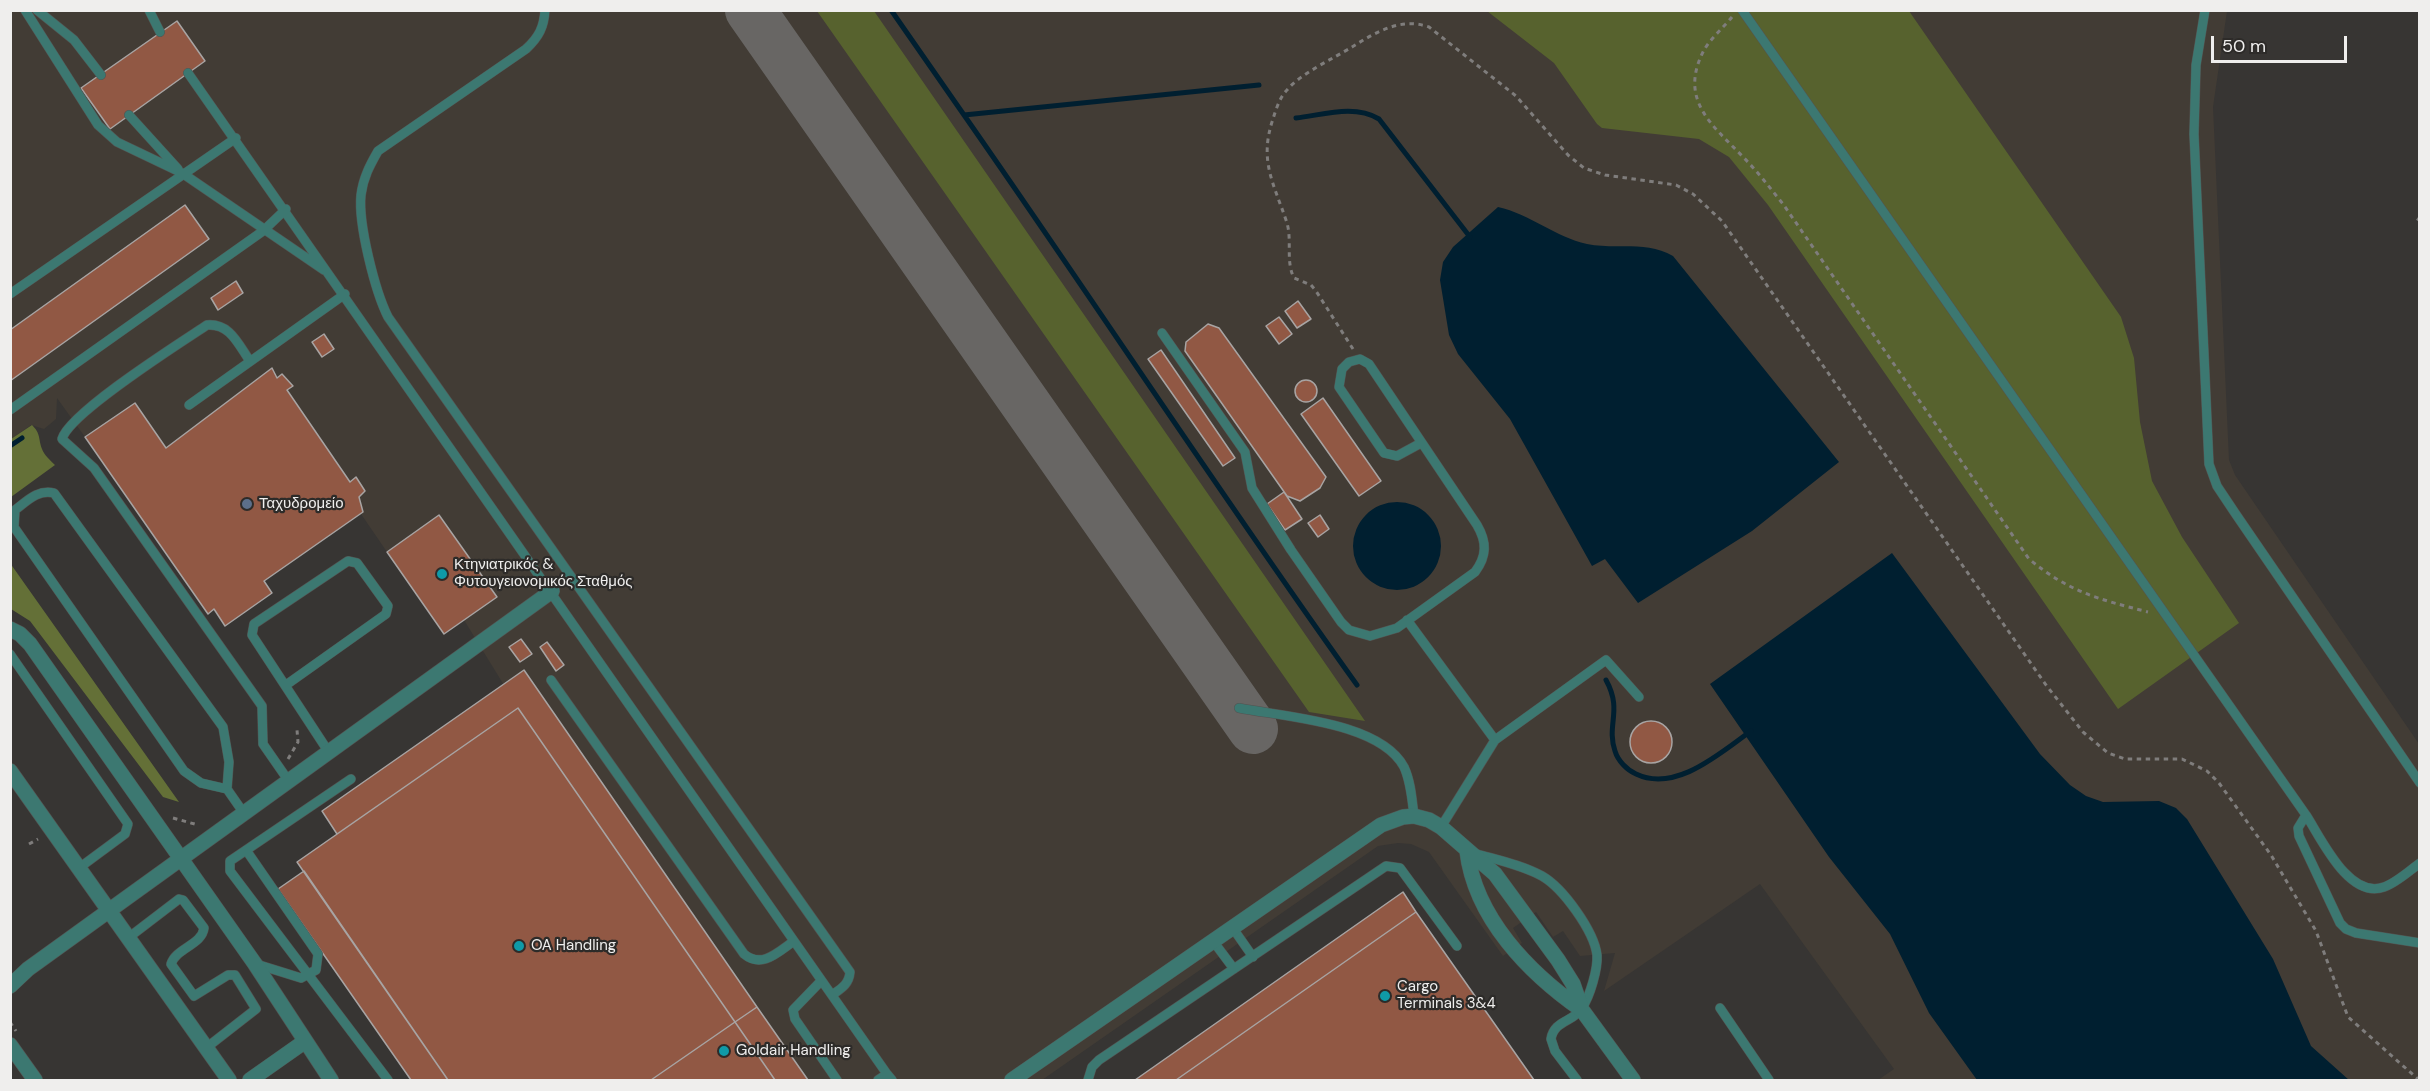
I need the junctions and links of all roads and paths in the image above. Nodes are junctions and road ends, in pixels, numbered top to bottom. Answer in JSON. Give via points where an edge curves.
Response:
{"nodes":[{"id":1,"x":25,"y":10,"type":"edge"},
{"id":2,"x":37,"y":10,"type":"edge"},
{"id":3,"x":149,"y":10,"type":"edge"},
{"id":4,"x":545,"y":10,"type":"edge"},
{"id":5,"x":1739,"y":10,"type":"edge"},
{"id":6,"x":2205,"y":10,"type":"edge"},
{"id":7,"x":160,"y":33,"type":"dead end"},
{"id":8,"x":188,"y":73,"type":"dead end"},
{"id":9,"x":101,"y":75,"type":"dead end"},
{"id":10,"x":129,"y":115,"type":"dead end"},
{"id":11,"x":237,"y":138,"type":"junction"},
{"id":12,"x":182,"y":173,"type":"junction"},
{"id":13,"x":285,"y":209,"type":"junction"},
{"id":14,"x":2420,"y":217,"type":"edge"},
{"id":15,"x":2420,"y":223,"type":"edge"},
{"id":16,"x":263,"y":231,"type":"junction"},
{"id":17,"x":328,"y":273,"type":"junction"},
{"id":18,"x":10,"y":294,"type":"edge"},
{"id":19,"x":345,"y":294,"type":"junction"},
{"id":20,"x":1162,"y":333,"type":"dead end"},
{"id":21,"x":1360,"y":359,"type":"junction"},
{"id":22,"x":250,"y":361,"type":"junction"},
{"id":23,"x":189,"y":405,"type":"dead end"},
{"id":24,"x":10,"y":410,"type":"edge"},
{"id":25,"x":1421,"y":443,"type":"junction"},
{"id":26,"x":552,"y":591,"type":"junction"},
{"id":27,"x":2168,"y":619,"type":"junction"},
{"id":28,"x":1407,"y":620,"type":"junction"},
{"id":29,"x":10,"y":629,"type":"edge"},
{"id":30,"x":10,"y":654,"type":"edge"},
{"id":31,"x":551,"y":680,"type":"dead end"},
{"id":32,"x":286,"y":685,"type":"junction"},
{"id":33,"x":1639,"y":697,"type":"dead end"},
{"id":34,"x":1239,"y":708,"type":"dead end"},
{"id":35,"x":292,"y":723,"type":"dead end"},
{"id":36,"x":1495,"y":740,"type":"junction"},
{"id":37,"x":328,"y":752,"type":"junction"},
{"id":38,"x":10,"y":771,"type":"edge"},
{"id":39,"x":284,"y":774,"type":"junction"},
{"id":40,"x":351,"y":779,"type":"dead end"},
{"id":41,"x":2420,"y":783,"type":"edge"},
{"id":42,"x":227,"y":789,"type":"junction"},
{"id":43,"x":243,"y":813,"type":"junction"},
{"id":44,"x":2306,"y":815,"type":"junction"},
{"id":45,"x":1414,"y":816,"type":"junction"},
{"id":46,"x":168,"y":819,"type":"dead end"},
{"id":47,"x":203,"y":824,"type":"dead end"},
{"id":48,"x":1441,"y":827,"type":"junction"},
{"id":49,"x":246,"y":850,"type":"junction"},
{"id":50,"x":1467,"y":851,"type":"junction"},
{"id":51,"x":181,"y":859,"type":"junction"},
{"id":52,"x":2420,"y":864,"type":"edge"},
{"id":53,"x":79,"y":868,"type":"junction"},
{"id":54,"x":109,"y":911,"type":"junction"},
{"id":55,"x":1233,"y":927,"type":"junction"},
{"id":56,"x":128,"y":938,"type":"junction"},
{"id":57,"x":795,"y":941,"type":"junction"},
{"id":58,"x":1214,"y":941,"type":"junction"},
{"id":59,"x":2420,"y":943,"type":"edge"},
{"id":60,"x":1457,"y":946,"type":"dead end"},
{"id":61,"x":1253,"y":957,"type":"junction"},
{"id":62,"x":255,"y":964,"type":"junction"},
{"id":63,"x":28,"y":969,"type":"junction"},
{"id":64,"x":1234,"y":969,"type":"junction"},
{"id":65,"x":310,"y":975,"type":"junction"},
{"id":66,"x":10,"y":977,"type":"edge"},
{"id":67,"x":822,"y":981,"type":"junction"},
{"id":68,"x":10,"y":986,"type":"edge"},
{"id":69,"x":832,"y":995,"type":"junction"},
{"id":70,"x":1720,"y":1008,"type":"dead end"},
{"id":71,"x":1582,"y":1010,"type":"junction"},
{"id":72,"x":303,"y":1042,"type":"junction"},
{"id":73,"x":10,"y":1045,"type":"edge"},
{"id":74,"x":206,"y":1048,"type":"junction"},
{"id":75,"x":890,"y":1077,"type":"edge"},
{"id":76,"x":35,"y":1080,"type":"edge"},
{"id":77,"x":229,"y":1080,"type":"edge"},
{"id":78,"x":250,"y":1080,"type":"edge"},
{"id":79,"x":331,"y":1080,"type":"edge"},
{"id":80,"x":388,"y":1080,"type":"edge"},
{"id":81,"x":837,"y":1080,"type":"edge"},
{"id":82,"x":878,"y":1080,"type":"edge"},
{"id":83,"x":1012,"y":1080,"type":"edge"},
{"id":84,"x":1088,"y":1080,"type":"edge"},
{"id":85,"x":1577,"y":1080,"type":"edge"},
{"id":86,"x":1633,"y":1080,"type":"edge"},
{"id":87,"x":1769,"y":1080,"type":"edge"},
{"id":88,"x":2419,"y":1080,"type":"edge"}],
"edges":[{"from":1,"to":12,"type":"lane","via":[[98,125],[117,142]]},
{"from":2,"to":9,"type":"lane","via":[[74,40]]},
{"from":3,"to":7,"type":"lane"},
{"from":4,"to":69,"type":"lane","via":[[538,38],[526,49],[378,151],[368,168],[361,195],[362,217],[381,303],[850,972],[844,987]]},
{"from":5,"to":27,"type":"lane"},
{"from":5,"to":27,"type":"path","via":[[1703,52],[1696,77],[1697,99],[1704,116],[1783,204],[2029,559],[2074,591]]},
{"from":6,"to":41,"type":"lane","via":[[2196,65],[2194,134],[2208,464],[2223,495]]},
{"from":8,"to":11,"type":"lane"},
{"from":10,"to":12,"type":"lane"},
{"from":11,"to":12,"type":"lane"},
{"from":11,"to":13,"type":"lane"},
{"from":12,"to":16,"type":"lane"},
{"from":12,"to":18,"type":"lane"},
{"from":13,"to":16,"type":"lane"},
{"from":13,"to":17,"type":"lane"},
{"from":14,"to":15,"type":"path"},
{"from":16,"to":17,"type":"lane"},
{"from":16,"to":24,"type":"lane"},
{"from":17,"to":19,"type":"lane"},
{"from":19,"to":22,"type":"lane"},
{"from":19,"to":26,"type":"lane"},
{"from":20,"to":28,"type":"lane","via":[[1245,452],[1252,488],[1341,622],[1360,635],[1370,636],[1397,628]]},
{"from":21,"to":25,"type":"lane","via":[[1369,364]]},
{"from":21,"to":25,"type":"lane","via":[[1342,369],[1339,387],[1384,453],[1397,456]]},
{"from":21,"to":88,"type":"path","via":[[1316,291],[1294,278],[1289,268],[1288,223],[1271,182],[1266,144],[1287,89],[1372,35],[1417,23],[1429,27],[1516,96],[1584,168],[1605,175],[1676,185],[1709,207],[2046,686],[2083,732],[2115,756],[2173,757],[2207,771],[2271,855],[2316,931],[2348,1017]]},
{"from":22,"to":23,"type":"lane"},
{"from":22,"to":39,"type":"lane","via":[[228,330],[219,324],[207,325],[74,421],[63,439],[94,468],[262,706],[261,737]]},
{"from":25,"to":28,"type":"lane","via":[[1482,533],[1485,553],[1475,572]]},
{"from":26,"to":37,"type":"street"},
{"from":26,"to":57,"type":"lane"},
{"from":27,"to":44,"type":"lane"},
{"from":28,"to":36,"type":"lane"},
{"from":29,"to":51,"type":"street","via":[[30,644]]},
{"from":30,"to":53,"type":"lane","via":[[128,824],[125,834]]},
{"from":31,"to":57,"type":"lane","via":[[744,954],[757,962],[765,961]]},
{"from":32,"to":32,"type":"lane","via":[[386,614],[388,606],[357,563],[348,561],[254,624],[252,635]]},
{"from":32,"to":37,"type":"lane"},
{"from":33,"to":36,"type":"lane","via":[[1606,660]]},
{"from":34,"to":45,"type":"lane","via":[[1347,729],[1382,744],[1404,767]]},
{"from":35,"to":39,"type":"path","via":[[298,732],[298,742]]},
{"from":36,"to":48,"type":"lane"},
{"from":37,"to":39,"type":"street"},
{"from":38,"to":53,"type":"street"},
{"from":39,"to":43,"type":"street"},
{"from":40,"to":49,"type":"lane"},
{"from":42,"to":42,"type":"lane","via":[[229,762],[223,727],[54,493],[38,493],[15,510],[14,527],[184,771],[201,783]]},
{"from":42,"to":43,"type":"lane"},
{"from":43,"to":51,"type":"street"},
{"from":44,"to":52,"type":"lane","via":[[2344,874],[2362,886],[2383,888]]},
{"from":44,"to":59,"type":"lane","via":[[2298,828],[2299,836],[2340,923],[2356,933]]},
{"from":45,"to":48,"type":"street"},
{"from":45,"to":55,"type":"street","via":[[1382,825]]},
{"from":46,"to":47,"type":"path"},
{"from":48,"to":50,"type":"street"},
{"from":49,"to":65,"type":"lane","via":[[318,954],[316,970]]},
{"from":49,"to":65,"type":"lane","via":[[230,861],[230,871]]},
{"from":50,"to":71,"type":"street","via":[[1495,874],[1544,940],[1573,984]]},
{"from":50,"to":71,"type":"street","via":[[1478,893],[1513,949],[1540,978]]},
{"from":50,"to":71,"type":"lane","via":[[1544,877],[1560,890],[1587,928],[1597,954]]},
{"from":51,"to":54,"type":"street"},
{"from":51,"to":62,"type":"street"},
{"from":53,"to":54,"type":"street"},
{"from":54,"to":56,"type":"street"},
{"from":54,"to":63,"type":"street"},
{"from":55,"to":58,"type":"street"},
{"from":55,"to":61,"type":"lane"},
{"from":56,"to":74,"type":"street"},
{"from":56,"to":74,"type":"lane","via":[[179,899],[204,928],[201,936],[173,958],[171,964],[194,996],[228,975],[235,975],[256,1009]]},
{"from":57,"to":67,"type":"lane"},
{"from":58,"to":64,"type":"lane"},
{"from":58,"to":83,"type":"street"},
{"from":60,"to":61,"type":"lane","via":[[1394,865],[1386,866]]},
{"from":61,"to":64,"type":"lane"},
{"from":62,"to":65,"type":"lane","via":[[301,978]]},
{"from":62,"to":72,"type":"street"},
{"from":63,"to":66,"type":"street"},
{"from":63,"to":68,"type":"street"},
{"from":64,"to":84,"type":"lane","via":[[1099,1060]]},
{"from":65,"to":80,"type":"lane"},
{"from":67,"to":69,"type":"lane"},
{"from":67,"to":81,"type":"lane","via":[[793,1010],[795,1019]]},
{"from":69,"to":75,"type":"lane"},
{"from":70,"to":87,"type":"lane"},
{"from":71,"to":85,"type":"lane","via":[[1557,1026],[1551,1039],[1555,1052]]},
{"from":71,"to":86,"type":"street"},
{"from":72,"to":78,"type":"street"},
{"from":72,"to":79,"type":"street"},
{"from":73,"to":76,"type":"street"},
{"from":74,"to":77,"type":"street"},
{"from":75,"to":82,"type":"lane"}]}
